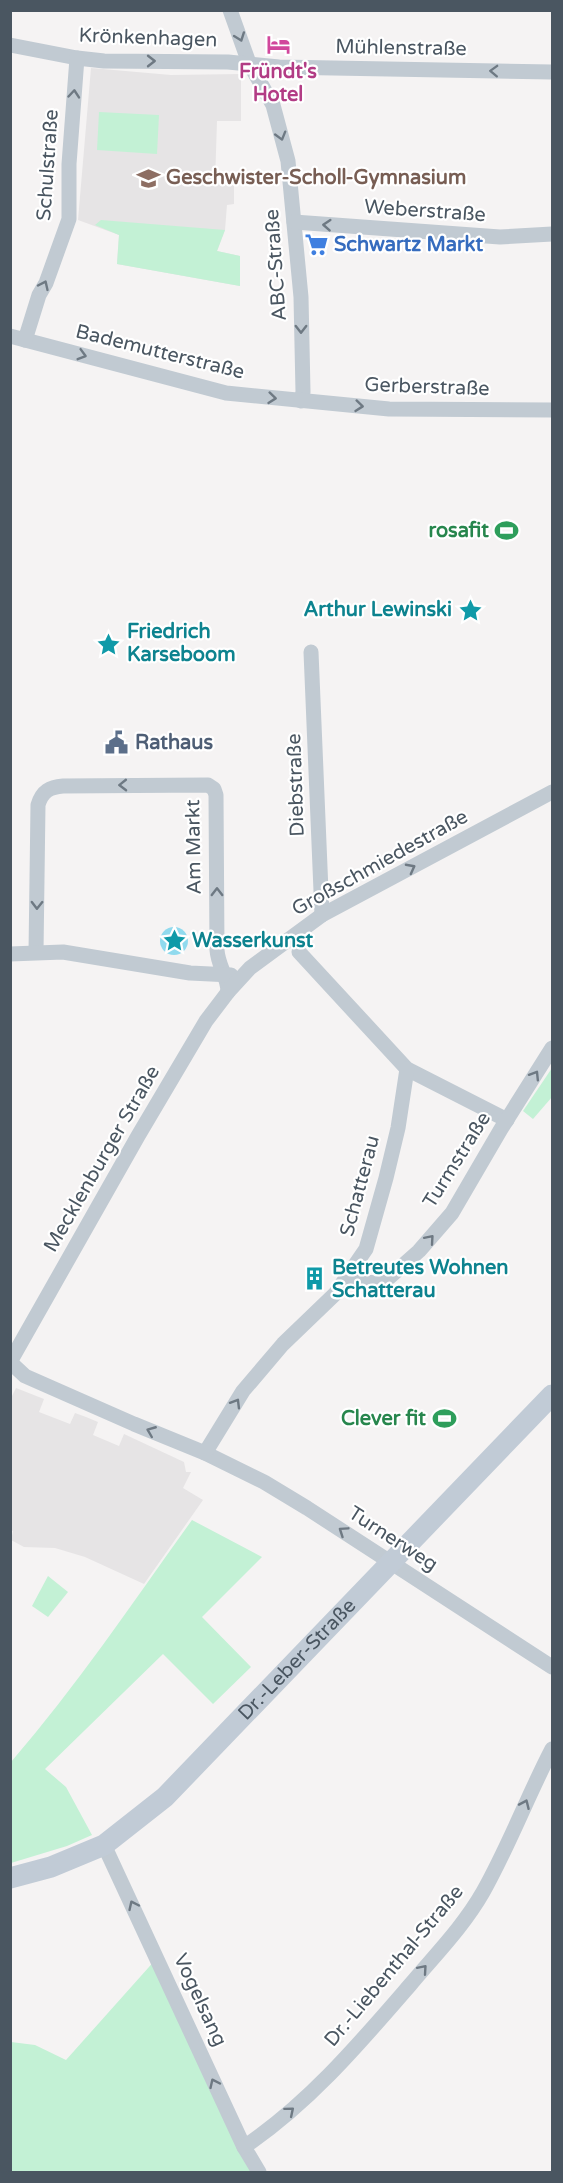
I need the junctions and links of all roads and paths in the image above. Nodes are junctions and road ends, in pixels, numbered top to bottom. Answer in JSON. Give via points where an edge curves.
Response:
{"nodes":[{"id":1,"x":230,"y":10,"type":"edge"},
{"id":2,"x":10,"y":45,"type":"edge"},
{"id":3,"x":77,"y":58,"type":"junction"},
{"id":4,"x":249,"y":63,"type":"junction"},
{"id":5,"x":552,"y":72,"type":"edge"},
{"id":6,"x":294,"y":222,"type":"junction"},
{"id":7,"x":552,"y":234,"type":"edge"},
{"id":8,"x":18,"y":338,"type":"edge"},
{"id":9,"x":301,"y":401,"type":"junction"},
{"id":10,"x":552,"y":410,"type":"edge"},
{"id":11,"x":311,"y":652,"type":"dead end"},
{"id":12,"x":552,"y":792,"type":"edge"},
{"id":13,"x":322,"y":915,"type":"junction"},
{"id":14,"x":217,"y":950,"type":"junction"},
{"id":15,"x":36,"y":952,"type":"junction"},
{"id":16,"x":299,"y":952,"type":"dead end"},
{"id":17,"x":10,"y":954,"type":"edge"},
{"id":18,"x":190,"y":973,"type":"junction"},
{"id":19,"x":230,"y":983,"type":"junction"},
{"id":20,"x":552,"y":1048,"type":"edge"},
{"id":21,"x":407,"y":1069,"type":"junction"},
{"id":22,"x":507,"y":1120,"type":"junction"},
{"id":23,"x":350,"y":1274,"type":"junction"},
{"id":24,"x":10,"y":1362,"type":"edge"},
{"id":25,"x":552,"y":1395,"type":"edge"},
{"id":26,"x":205,"y":1453,"type":"junction"},
{"id":27,"x":392,"y":1564,"type":"junction"},
{"id":28,"x":552,"y":1667,"type":"edge"},
{"id":29,"x":552,"y":1749,"type":"edge"},
{"id":30,"x":104,"y":1845,"type":"junction"},
{"id":31,"x":10,"y":1878,"type":"edge"},
{"id":32,"x":244,"y":2147,"type":"junction"},
{"id":33,"x":259,"y":2172,"type":"edge"}],
"edges":[{"from":1,"to":4,"type":"street","name":"ABC-Straße","one_way":true},
{"from":2,"to":3,"type":"street","name":"Krönkenhagen"},
{"from":3,"to":4,"type":"street","name":"Krönkenhagen","one_way":true},
{"from":8,"to":3,"type":"street","name":"Schulstraße","one_way":true,"via":[[46,283],[69,219]]},
{"from":5,"to":4,"type":"street","name":"Mühlenstraße","one_way":true,"via":[[279,67]]},
{"from":4,"to":6,"type":"street","name":"ABC-Straße","one_way":true,"via":[[273,105],[288,161]]},
{"from":7,"to":6,"type":"street","name":"Weberstraße","one_way":true,"via":[[500,237]]},
{"from":6,"to":9,"type":"street","name":"ABC-Straße","one_way":true,"via":[[301,297]]},
{"from":8,"to":9,"type":"street","name":"Bademutterstraße","one_way":true,"via":[[226,393]]},
{"from":9,"to":10,"type":"street","name":"Gerberstraße","one_way":true,"via":[[401,410]]},
{"from":11,"to":13,"type":"street","name":"Diebstraße"},
{"from":13,"to":12,"type":"street","name":"Großschmiedestraße","one_way":true},
{"from":13,"to":19,"type":"street","name":"Großschmiedestraße"},
{"from":14,"to":15,"type":"street","name":"Am Markt","one_way":true,"via":[[216,792],[208,786],[184,784],[56,786],[45,791],[38,805]]},
{"from":14,"to":18,"type":"street","via":[[207,969]]},
{"from":14,"to":19,"type":"street","via":[[218,961]]},
{"from":15,"to":17,"type":"street"},
{"from":15,"to":18,"type":"street","via":[[63,952]]},
{"from":16,"to":21,"type":"street"},
{"from":18,"to":19,"type":"street"},
{"from":19,"to":24,"type":"street","name":"Mecklenburger Straße","via":[[156,1104]]},
{"from":22,"to":20,"type":"street","name":"Turmstraße","one_way":true},
{"from":21,"to":22,"type":"street"},
{"from":21,"to":23,"type":"street","name":"Schatterau","via":[[386,1178],[366,1249]]},
{"from":23,"to":22,"type":"street","name":"Turmstraße","one_way":true,"via":[[358,1282],[383,1283],[419,1251],[452,1213]]},
{"from":26,"to":23,"type":"street","name":"Schatterau","one_way":true,"via":[[243,1391]]},
{"from":26,"to":24,"type":"street","name":"Turnerweg","one_way":true,"via":[[25,1376]]},
{"from":25,"to":27,"type":"main road","name":"Dr.-Leber-Straße"},
{"from":27,"to":26,"type":"street","name":"Turnerweg","one_way":true,"via":[[264,1482]]},
{"from":27,"to":28,"type":"street","name":"Turnerweg"},
{"from":27,"to":30,"type":"main road","name":"Dr.-Leber-Straße","via":[[165,1797]]},
{"from":32,"to":29,"type":"street","name":"Dr.-Liebenthal-Straße","one_way":true,"via":[[317,2089],[463,1924],[483,1892]]},
{"from":30,"to":31,"type":"main road","name":"Dr.-Leber-Straße","via":[[51,1867]]},
{"from":32,"to":30,"type":"street","name":"Vogelsang","one_way":true},
{"from":32,"to":33,"type":"street","name":"Vogelsang"}]}
